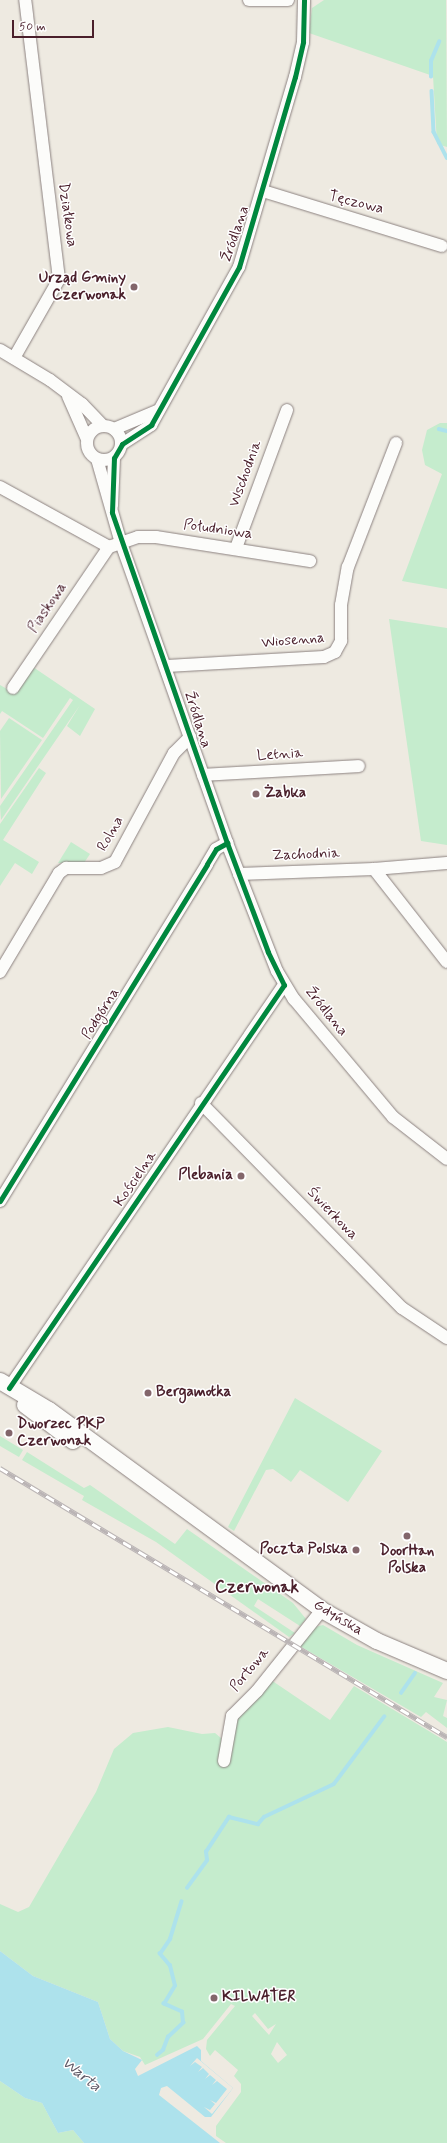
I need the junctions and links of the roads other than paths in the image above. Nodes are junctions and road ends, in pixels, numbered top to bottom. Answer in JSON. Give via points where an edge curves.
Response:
{"nodes":[{"id":1,"x":25,"y":0,"type":"edge"},
{"id":2,"x":249,"y":0,"type":"edge"},
{"id":3,"x":288,"y":0,"type":"edge"},
{"id":4,"x":304,"y":0,"type":"edge"},
{"id":5,"x":263,"y":191,"type":"junction"},
{"id":6,"x":442,"y":246,"type":"dead end"},
{"id":7,"x":0,"y":350,"type":"edge"},
{"id":8,"x":14,"y":358,"type":"junction"},
{"id":9,"x":68,"y":396,"type":"junction"},
{"id":10,"x":287,"y":410,"type":"dead end"},
{"id":11,"x":157,"y":411,"type":"junction"},
{"id":12,"x":102,"y":426,"type":"junction"},
{"id":13,"x":114,"y":429,"type":"junction"},
{"id":14,"x":87,"y":439,"type":"junction"},
{"id":15,"x":396,"y":443,"type":"dead end"},
{"id":16,"x":122,"y":444,"type":"junction"},
{"id":17,"x":114,"y":458,"type":"junction"},
{"id":18,"x":97,"y":459,"type":"junction"},
{"id":19,"x":0,"y":487,"type":"edge"},
{"id":20,"x":112,"y":512,"type":"junction"},
{"id":21,"x":115,"y":545,"type":"junction"},
{"id":22,"x":236,"y":548,"type":"junction"},
{"id":23,"x":310,"y":561,"type":"dead end"},
{"id":24,"x":167,"y":666,"type":"junction"},
{"id":25,"x":13,"y":688,"type":"dead end"},
{"id":26,"x":190,"y":737,"type":"junction"},
{"id":27,"x":359,"y":766,"type":"dead end"},
{"id":28,"x":203,"y":775,"type":"junction"},
{"id":29,"x":226,"y":843,"type":"junction"},
{"id":30,"x":447,"y":863,"type":"edge"},
{"id":31,"x":374,"y":869,"type":"junction"},
{"id":32,"x":239,"y":874,"type":"junction"},
{"id":33,"x":447,"y":962,"type":"edge"},
{"id":34,"x":0,"y":972,"type":"edge"},
{"id":35,"x":284,"y":985,"type":"junction"},
{"id":36,"x":201,"y":1103,"type":"junction"},
{"id":37,"x":447,"y":1160,"type":"edge"},
{"id":38,"x":0,"y":1201,"type":"edge"},
{"id":39,"x":447,"y":1338,"type":"edge"},
{"id":40,"x":4,"y":1384,"type":"edge"},
{"id":41,"x":322,"y":1610,"type":"junction"},
{"id":42,"x":447,"y":1671,"type":"edge"},
{"id":43,"x":224,"y":1761,"type":"dead end"}],
"edges":[{"from":1,"to":8,"type":"street","name":"Działkowa","via":[[59,279]]},
{"from":2,"to":3,"type":"street"},
{"from":4,"to":5,"type":"street","name":"Źródlana","via":[[303,42]]},
{"from":5,"to":6,"type":"street","name":"Tęczowa"},
{"from":5,"to":11,"type":"street","name":"Źródlana","via":[[238,267]]},
{"from":7,"to":8,"type":"street"},
{"from":8,"to":9,"type":"street"},
{"from":9,"to":12,"type":"street","via":[[82,404]]},
{"from":9,"to":14,"type":"street"},
{"from":10,"to":22,"type":"street","name":"Wschodnia"},
{"from":11,"to":13,"type":"street"},
{"from":11,"to":16,"type":"street","name":"Źródlana","via":[[151,425]]},
{"from":12,"to":13,"type":"street"},
{"from":12,"to":14,"type":"street","via":[[93,430]]},
{"from":13,"to":16,"type":"street"},
{"from":14,"to":18,"type":"street","via":[[89,451]]},
{"from":15,"to":24,"type":"street","name":"Wiosenna","via":[[348,567],[341,605],[341,641],[329,656]]},
{"from":16,"to":17,"type":"street"},
{"from":17,"to":18,"type":"street"},
{"from":17,"to":20,"type":"street","name":"Źródlana"},
{"from":18,"to":20,"type":"street","name":"Źródlana"},
{"from":19,"to":21,"type":"street"},
{"from":20,"to":21,"type":"street","name":"Źródlana"},
{"from":21,"to":22,"type":"street","name":"Południowa","via":[[138,537],[156,537]]},
{"from":21,"to":24,"type":"street","name":"Źródlana"},
{"from":21,"to":25,"type":"street","name":"Piaskowa"},
{"from":22,"to":23,"type":"street","name":"Południowa"},
{"from":24,"to":26,"type":"street","name":"Źródlana"},
{"from":26,"to":28,"type":"street","name":"Źródlana"},
{"from":26,"to":34,"type":"street","name":"Rolna","via":[[174,753],[114,862],[101,868],[62,870]]},
{"from":27,"to":28,"type":"street","name":"Letnia"},
{"from":28,"to":29,"type":"street","name":"Źródlana"},
{"from":29,"to":32,"type":"street","name":"Źródlana"},
{"from":29,"to":38,"type":"street","name":"Podgórna","via":[[216,849]]},
{"from":30,"to":31,"type":"street","name":"Zachodnia"},
{"from":31,"to":32,"type":"street","name":"Zachodnia"},
{"from":31,"to":33,"type":"street"},
{"from":32,"to":35,"type":"street","name":"Źródlana"},
{"from":35,"to":36,"type":"street","name":"Kościelna"},
{"from":35,"to":37,"type":"street","name":"Źródlana","via":[[393,1117]]},
{"from":36,"to":39,"type":"street","name":"Świerkowa","via":[[402,1308]]},
{"from":36,"to":40,"type":"street","name":"Kościelna"},
{"from":40,"to":41,"type":"main road","name":"Gdyńska","via":[[49,1410],[158,1489],[179,1509]]},
{"from":41,"to":42,"type":"main road","name":"Gdyńska","via":[[377,1641]]},
{"from":41,"to":43,"type":"street","name":"Portowa","via":[[257,1691],[232,1716]]}]}
